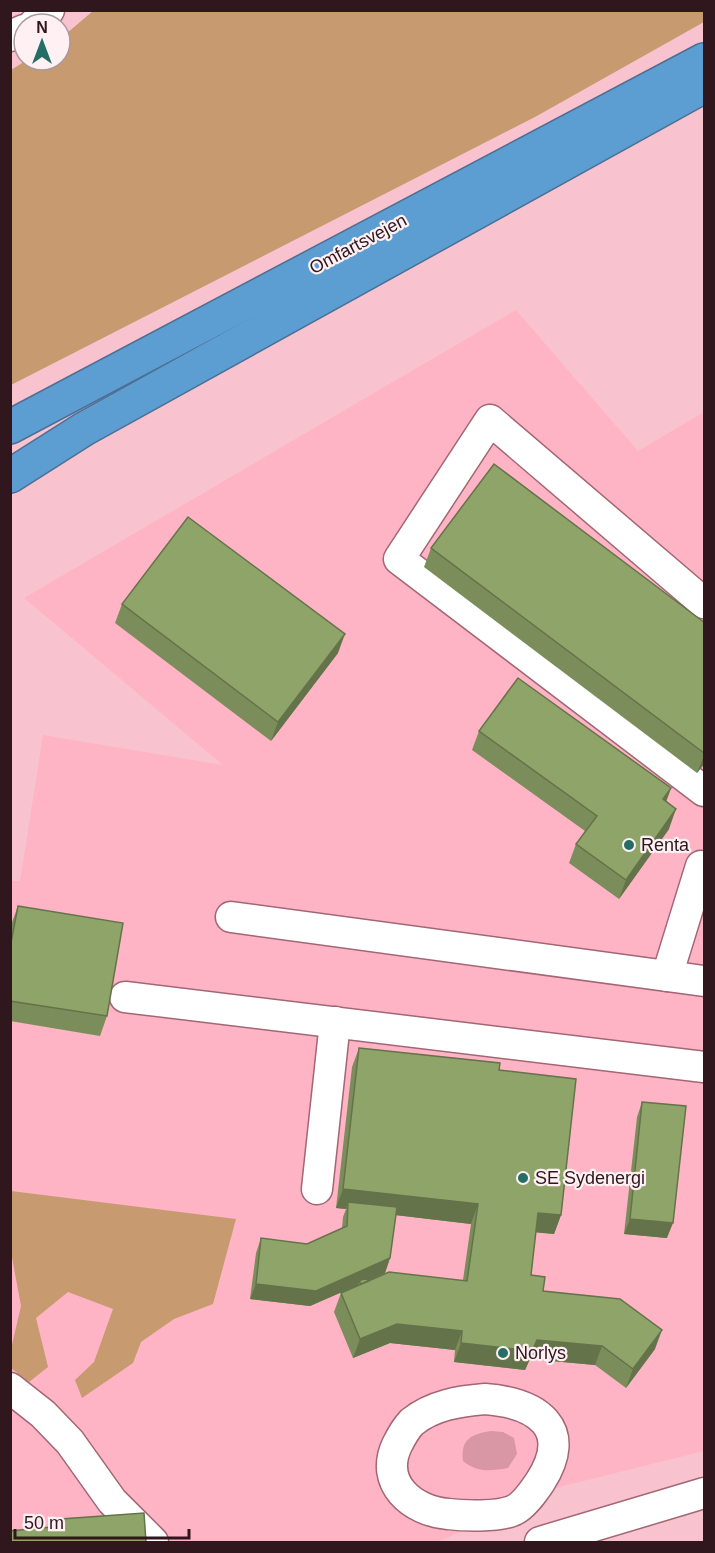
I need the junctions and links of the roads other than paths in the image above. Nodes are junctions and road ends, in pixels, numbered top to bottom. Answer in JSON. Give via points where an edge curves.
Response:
{"nodes":[{"id":1,"x":705,"y":60,"type":"edge"},
{"id":2,"x":705,"y":86,"type":"edge"},
{"id":3,"x":10,"y":427,"type":"edge"},
{"id":4,"x":10,"y":476,"type":"edge"},
{"id":5,"x":705,"y":603,"type":"edge"},
{"id":6,"x":705,"y":791,"type":"edge"},
{"id":7,"x":705,"y":867,"type":"edge"},
{"id":8,"x":231,"y":917,"type":"dead end"},
{"id":9,"x":667,"y":976,"type":"junction"},
{"id":10,"x":705,"y":981,"type":"edge"},
{"id":11,"x":125,"y":997,"type":"dead end"},
{"id":12,"x":335,"y":1022,"type":"junction"},
{"id":13,"x":705,"y":1067,"type":"edge"},
{"id":14,"x":317,"y":1189,"type":"dead end"},
{"id":15,"x":10,"y":1388,"type":"edge"},
{"id":16,"x":705,"y":1493,"type":"edge"},
{"id":17,"x":513,"y":1511,"type":"junction"},
{"id":18,"x":153,"y":1542,"type":"edge"},
{"id":19,"x":531,"y":1542,"type":"edge"},
{"id":20,"x":540,"y":1542,"type":"edge"}],
"edges":[{"from":1,"to":3,"type":"highway","name":"Omfartsvejen"},
{"from":2,"to":4,"type":"highway","via":[[84,429]]},
{"from":5,"to":6,"type":"street","via":[[490,420],[399,559]]},
{"from":7,"to":9,"type":"street","via":[[701,866]]},
{"from":8,"to":9,"type":"street"},
{"from":9,"to":10,"type":"street"},
{"from":11,"to":12,"type":"street"},
{"from":12,"to":13,"type":"street"},
{"from":12,"to":14,"type":"street"},
{"from":15,"to":18,"type":"street","via":[[70,1442],[112,1501]]},
{"from":16,"to":20,"type":"street"},
{"from":17,"to":17,"type":"street","via":[[548,1470],[554,1451],[552,1431],[543,1418],[527,1407],[485,1399],[445,1405],[411,1423],[393,1454],[392,1473],[399,1491],[429,1511],[470,1515]]},
{"from":17,"to":19,"type":"street"}]}
